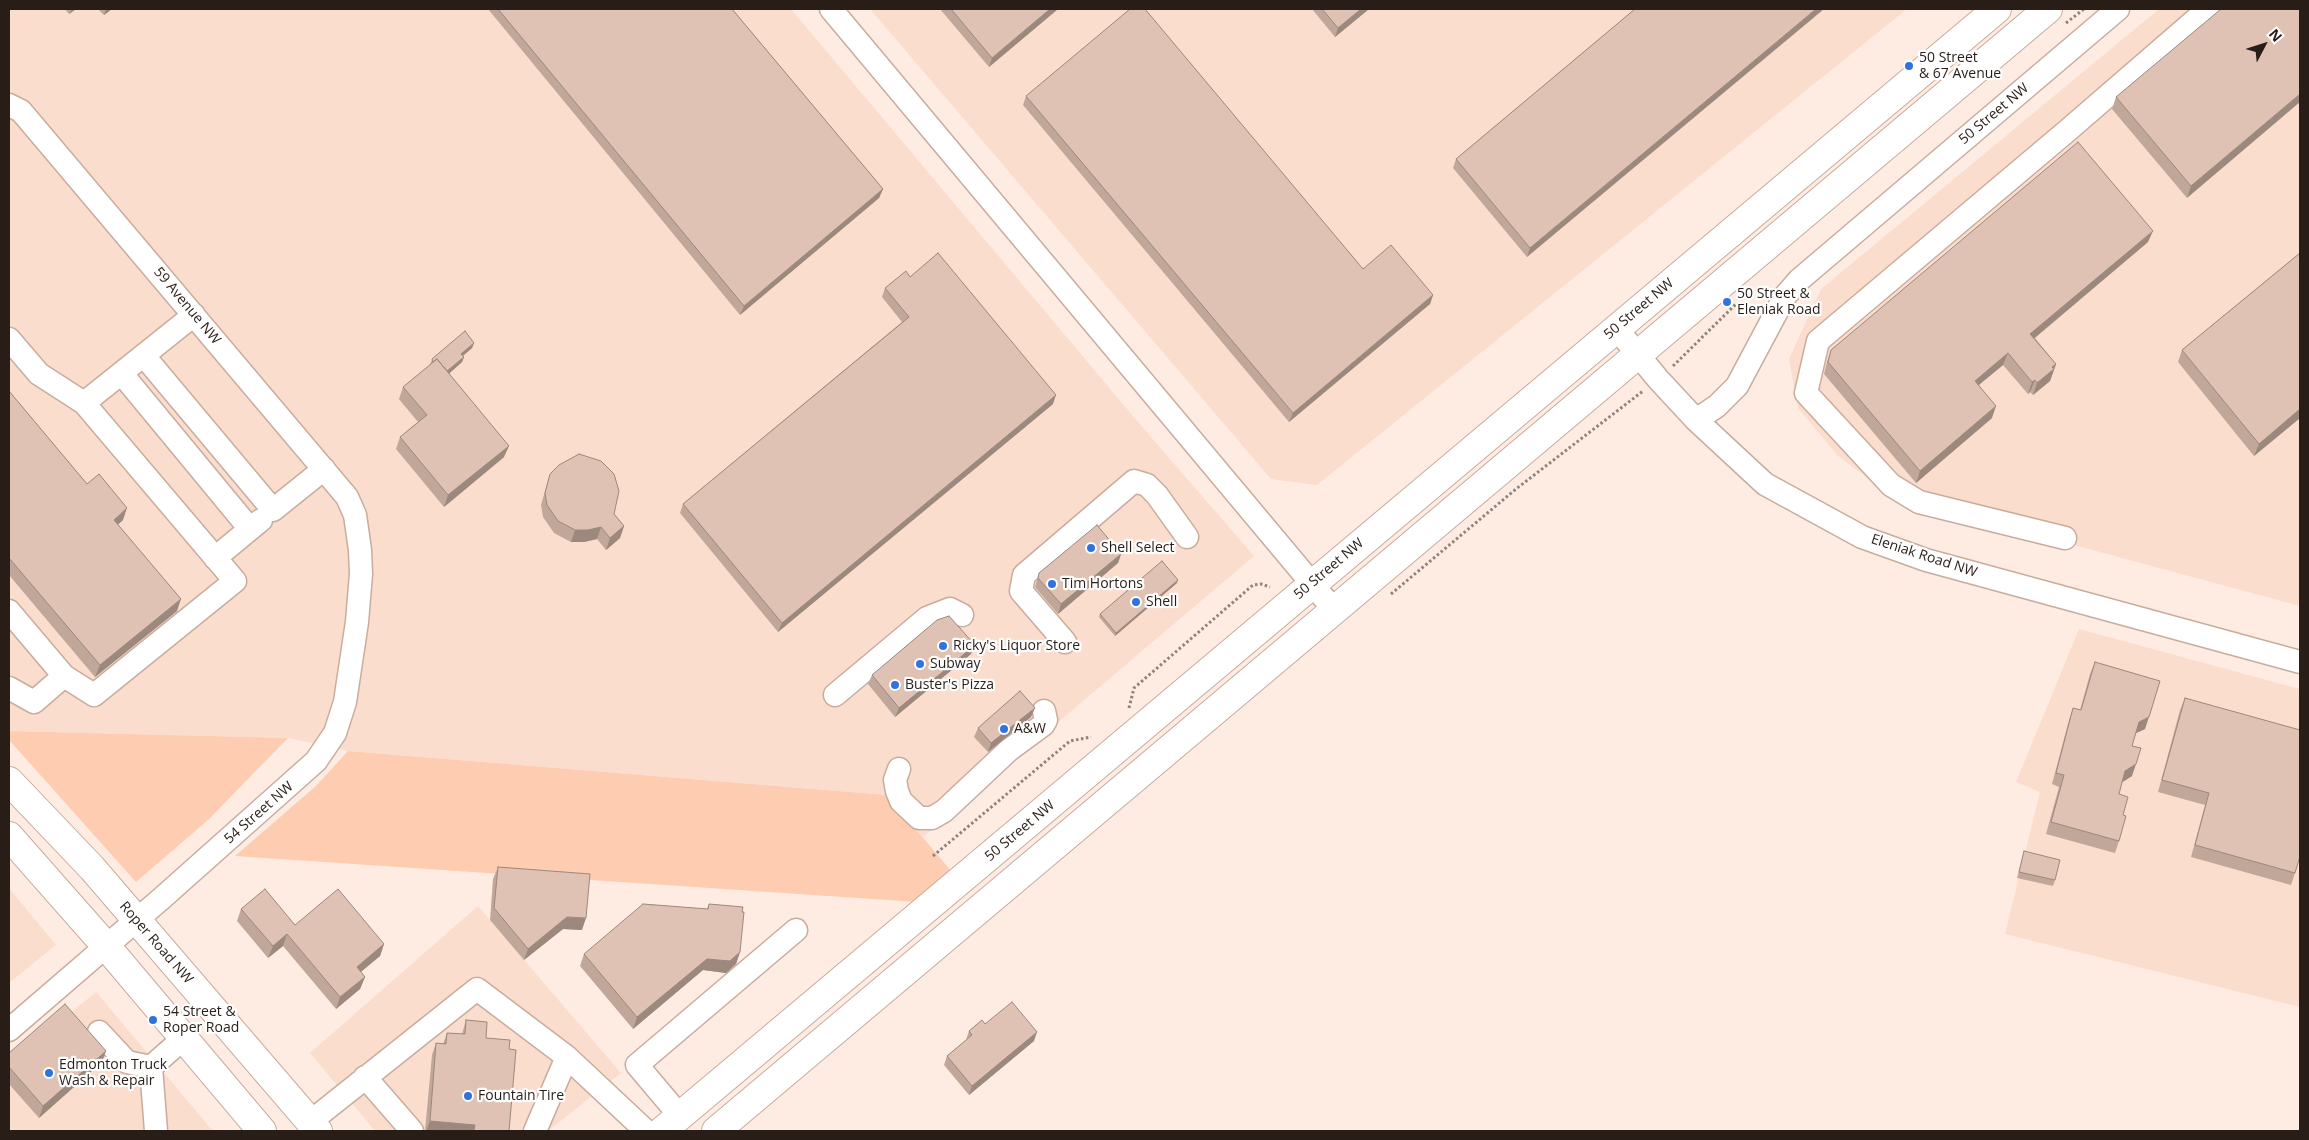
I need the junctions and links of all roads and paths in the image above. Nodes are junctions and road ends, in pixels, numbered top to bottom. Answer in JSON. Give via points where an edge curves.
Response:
{"nodes":[{"id":1,"x":831,"y":9,"type":"edge"},
{"id":2,"x":2048,"y":9,"type":"edge"},
{"id":3,"x":2118,"y":9,"type":"edge"},
{"id":4,"x":2208,"y":9,"type":"edge"},
{"id":5,"x":1994,"y":10,"type":"edge"},
{"id":6,"x":2015,"y":37,"type":"junction"},
{"id":7,"x":9,"y":105,"type":"edge"},
{"id":8,"x":194,"y":315,"type":"junction"},
{"id":9,"x":1616,"y":328,"type":"junction"},
{"id":10,"x":9,"y":339,"type":"edge"},
{"id":11,"x":1638,"y":355,"type":"junction"},
{"id":12,"x":144,"y":356,"type":"junction"},
{"id":13,"x":122,"y":374,"type":"junction"},
{"id":14,"x":84,"y":403,"type":"junction"},
{"id":15,"x":1696,"y":420,"type":"junction"},
{"id":16,"x":324,"y":468,"type":"junction"},
{"id":17,"x":273,"y":510,"type":"junction"},
{"id":18,"x":355,"y":516,"type":"joint"},
{"id":19,"x":250,"y":529,"type":"junction"},
{"id":20,"x":1187,"y":537,"type":"dead end"},
{"id":21,"x":2066,"y":538,"type":"dead end"},
{"id":22,"x":215,"y":558,"type":"junction"},
{"id":23,"x":1311,"y":583,"type":"junction"},
{"id":24,"x":1270,"y":587,"type":"dead end"},
{"id":25,"x":1334,"y":610,"type":"junction"},
{"id":26,"x":9,"y":611,"type":"edge"},
{"id":27,"x":962,"y":615,"type":"dead end"},
{"id":28,"x":1065,"y":642,"type":"dead end"},
{"id":29,"x":2300,"y":662,"type":"edge"},
{"id":30,"x":64,"y":676,"type":"junction"},
{"id":31,"x":9,"y":688,"type":"edge"},
{"id":32,"x":835,"y":695,"type":"dead end"},
{"id":33,"x":1129,"y":708,"type":"dead end"},
{"id":34,"x":1044,"y":711,"type":"dead end"},
{"id":35,"x":1091,"y":737,"type":"dead end"},
{"id":36,"x":899,"y":769,"type":"dead end"},
{"id":37,"x":9,"y":781,"type":"edge"},
{"id":38,"x":9,"y":836,"type":"edge"},
{"id":39,"x":933,"y":856,"type":"dead end"},
{"id":40,"x":136,"y":920,"type":"junction"},
{"id":41,"x":796,"y":930,"type":"dead end"},
{"id":42,"x":106,"y":946,"type":"junction"},
{"id":43,"x":9,"y":1030,"type":"edge"},
{"id":44,"x":99,"y":1032,"type":"dead end"},
{"id":45,"x":184,"y":1038,"type":"junction"},
{"id":46,"x":568,"y":1057,"type":"junction"},
{"id":47,"x":151,"y":1067,"type":"junction"},
{"id":48,"x":365,"y":1077,"type":"junction"},
{"id":49,"x":671,"y":1124,"type":"edge"},
{"id":50,"x":314,"y":1127,"type":"edge"},
{"id":51,"x":156,"y":1131,"type":"edge"},
{"id":52,"x":262,"y":1131,"type":"edge"},
{"id":53,"x":412,"y":1131,"type":"edge"},
{"id":54,"x":535,"y":1131,"type":"edge"},
{"id":55,"x":646,"y":1131,"type":"edge"},
{"id":56,"x":716,"y":1131,"type":"edge"}],
"edges":[{"from":1,"to":23,"type":"street"},
{"from":2,"to":6,"type":"main road"},
{"from":3,"to":15,"type":"street","name":"50 Street NW","via":[[1799,280],[1785,296],[1737,386],[1717,406]]},
{"from":4,"to":21,"type":"street","via":[[1818,341],[1806,393],[1891,485],[1919,502]]},
{"from":5,"to":6,"type":"street"},
{"from":5,"to":9,"type":"main road","name":"50 Street NW"},
{"from":6,"to":11,"type":"main road"},
{"from":7,"to":8,"type":"street","name":"59 Avenue NW","via":[[21,111]]},
{"from":8,"to":12,"type":"street"},
{"from":8,"to":16,"type":"street","name":"59 Avenue NW"},
{"from":9,"to":11,"type":"street","name":"Eleniak Road NW"},
{"from":9,"to":23,"type":"main road","name":"50 Street NW"},
{"from":10,"to":14,"type":"street","via":[[39,374]]},
{"from":11,"to":15,"type":"street","name":"Eleniak Road NW"},
{"from":11,"to":25,"type":"main road"},
{"from":12,"to":13,"type":"street"},
{"from":12,"to":17,"type":"street"},
{"from":13,"to":14,"type":"street"},
{"from":13,"to":19,"type":"street"},
{"from":14,"to":22,"type":"street"},
{"from":15,"to":29,"type":"street","name":"Eleniak Road NW","via":[[1766,484],[1862,537],[1926,560]]},
{"from":16,"to":17,"type":"street"},
{"from":16,"to":18,"type":"street","name":"59 Avenue NW","via":[[348,497]]},
{"from":17,"to":19,"type":"street"},
{"from":18,"to":40,"type":"street","name":"54 Street NW","via":[[362,574],[345,702],[335,733],[316,761],[289,787]]},
{"from":19,"to":22,"type":"street"},
{"from":20,"to":28,"type":"street","via":[[1157,495],[1146,485],[1134,482],[1024,575],[1021,591]]},
{"from":22,"to":30,"type":"street","via":[[235,581],[110,683],[94,695]]},
{"from":23,"to":25,"type":"street"},
{"from":23,"to":49,"type":"main road","name":"50 Street NW"},
{"from":24,"to":33,"type":"path","via":[[1253,586],[1134,688]]},
{"from":25,"to":56,"type":"main road"},
{"from":26,"to":30,"type":"street"},
{"from":27,"to":32,"type":"street","via":[[950,609],[928,618]]},
{"from":30,"to":31,"type":"street","via":[[34,702]]},
{"from":34,"to":36,"type":"street","via":[[1046,720],[1037,732],[1009,750],[944,811],[932,818],[919,818],[902,801],[895,780]]},
{"from":35,"to":39,"type":"path","via":[[1070,741]]},
{"from":37,"to":40,"type":"main road","name":"Roper Road NW","via":[[92,868]]},
{"from":38,"to":42,"type":"main road"},
{"from":40,"to":42,"type":"street","name":"54 Street NW"},
{"from":40,"to":50,"type":"main road","name":"Roper Road NW"},
{"from":41,"to":49,"type":"street","via":[[637,1064]]},
{"from":42,"to":43,"type":"street","name":"54 Street NW"},
{"from":42,"to":45,"type":"main road"},
{"from":44,"to":47,"type":"street","via":[[127,1062]]},
{"from":45,"to":47,"type":"street"},
{"from":45,"to":52,"type":"main road"},
{"from":46,"to":48,"type":"street","via":[[477,989]]},
{"from":46,"to":54,"type":"street"},
{"from":46,"to":55,"type":"street"},
{"from":47,"to":51,"type":"street"},
{"from":48,"to":50,"type":"street"},
{"from":48,"to":53,"type":"street"}]}
